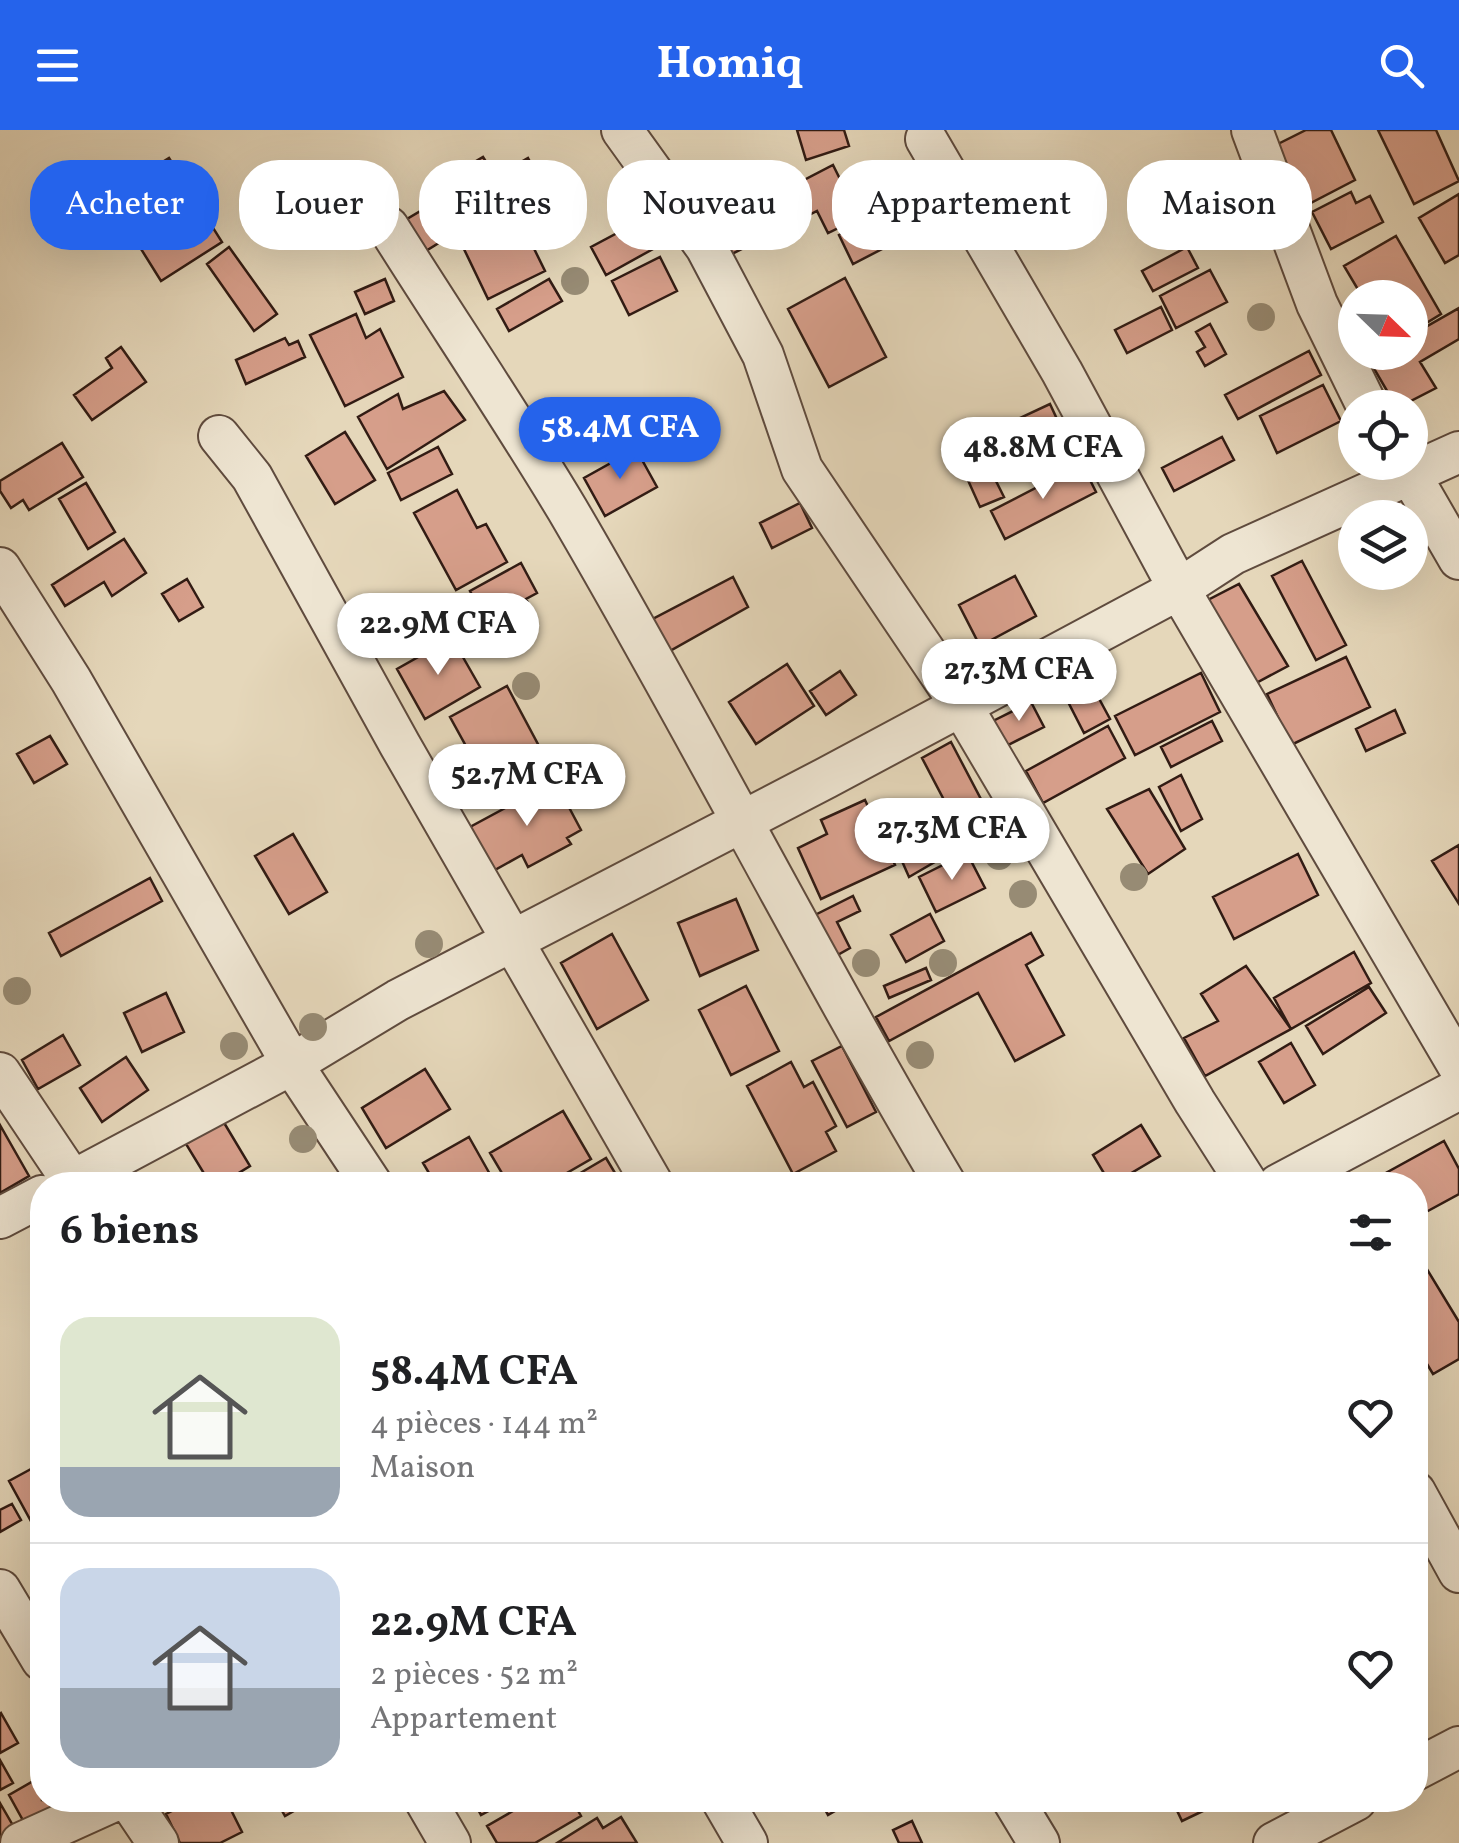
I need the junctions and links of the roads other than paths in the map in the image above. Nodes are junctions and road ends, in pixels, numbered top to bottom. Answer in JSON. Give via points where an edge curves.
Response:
{"nodes":[{"id":1,"x":622,"y":130,"type":"edge"},
{"id":2,"x":1252,"y":130,"type":"edge"},
{"id":3,"x":926,"y":140,"type":"dead end"},
{"id":4,"x":399,"y":244,"type":"edge"},
{"id":5,"x":1359,"y":390,"type":"edge"},
{"id":6,"x":219,"y":436,"type":"dead end"},
{"id":7,"x":1459,"y":452,"type":"edge"},
{"id":8,"x":1428,"y":462,"type":"edge"},
{"id":9,"x":1384,"y":480,"type":"edge"},
{"id":10,"x":1413,"y":480,"type":"edge"},
{"id":11,"x":1459,"y":560,"type":"edge"},
{"id":12,"x":0,"y":568,"type":"edge"},
{"id":13,"x":1178,"y":589,"type":"junction"},
{"id":14,"x":962,"y":704,"type":"junction"},
{"id":15,"x":743,"y":819,"type":"junction"},
{"id":16,"x":514,"y":940,"type":"junction"},
{"id":17,"x":292,"y":1064,"type":"junction"},
{"id":18,"x":1459,"y":1067,"type":"edge"},
{"id":19,"x":0,"y":1073,"type":"edge"},
{"id":20,"x":1459,"y":1089,"type":"edge"},
{"id":21,"x":56,"y":1172,"type":"edge"},
{"id":22,"x":92,"y":1172,"type":"edge"},
{"id":23,"x":363,"y":1172,"type":"edge"},
{"id":24,"x":647,"y":1172,"type":"edge"},
{"id":25,"x":938,"y":1172,"type":"edge"},
{"id":26,"x":1240,"y":1172,"type":"edge"},
{"id":27,"x":1303,"y":1172,"type":"edge"},
{"id":28,"x":30,"y":1203,"type":"edge"},
{"id":29,"x":0,"y":1218,"type":"edge"},
{"id":30,"x":1428,"y":1516,"type":"edge"},
{"id":31,"x":1459,"y":1572,"type":"edge"},
{"id":32,"x":0,"y":1590,"type":"edge"},
{"id":33,"x":30,"y":1640,"type":"edge"},
{"id":34,"x":1459,"y":1748,"type":"edge"},
{"id":35,"x":1428,"y":1764,"type":"edge"},
{"id":36,"x":89,"y":1812,"type":"edge"},
{"id":37,"x":137,"y":1812,"type":"edge"},
{"id":38,"x":432,"y":1812,"type":"edge"},
{"id":39,"x":729,"y":1812,"type":"edge"},
{"id":40,"x":1021,"y":1812,"type":"edge"},
{"id":41,"x":1317,"y":1821,"type":"edge"},
{"id":42,"x":21,"y":1843,"type":"edge"},
{"id":43,"x":158,"y":1843,"type":"edge"},
{"id":44,"x":450,"y":1843,"type":"edge"},
{"id":45,"x":747,"y":1843,"type":"edge"},
{"id":46,"x":1039,"y":1843,"type":"edge"},
{"id":47,"x":1274,"y":1843,"type":"edge"}],
"edges":[{"from":1,"to":14,"type":"street","via":[[714,262],[764,355],[802,469]]},
{"from":2,"to":5,"type":"street","via":[[1317,304]]},
{"from":3,"to":13,"type":"street","via":[[1062,372]]},
{"from":4,"to":15,"type":"street","via":[[565,507]]},
{"from":6,"to":16,"type":"street","via":[[252,477]]},
{"from":7,"to":8,"type":"street"},
{"from":9,"to":13,"type":"street","via":[[1233,554]]},
{"from":10,"to":11,"type":"street"},
{"from":12,"to":17,"type":"street"},
{"from":13,"to":14,"type":"street"},
{"from":13,"to":18,"type":"street"},
{"from":14,"to":15,"type":"street"},
{"from":14,"to":26,"type":"street"},
{"from":15,"to":16,"type":"street"},
{"from":15,"to":25,"type":"street"},
{"from":16,"to":17,"type":"street"},
{"from":16,"to":24,"type":"street"},
{"from":17,"to":22,"type":"street"},
{"from":17,"to":23,"type":"street"},
{"from":19,"to":21,"type":"street"},
{"from":20,"to":27,"type":"street"},
{"from":28,"to":29,"type":"street"},
{"from":30,"to":31,"type":"street"},
{"from":32,"to":33,"type":"street"},
{"from":34,"to":35,"type":"street"},
{"from":36,"to":42,"type":"street"},
{"from":37,"to":43,"type":"street"},
{"from":38,"to":44,"type":"street"},
{"from":39,"to":45,"type":"street"},
{"from":40,"to":46,"type":"street"},
{"from":41,"to":47,"type":"street"}]}
